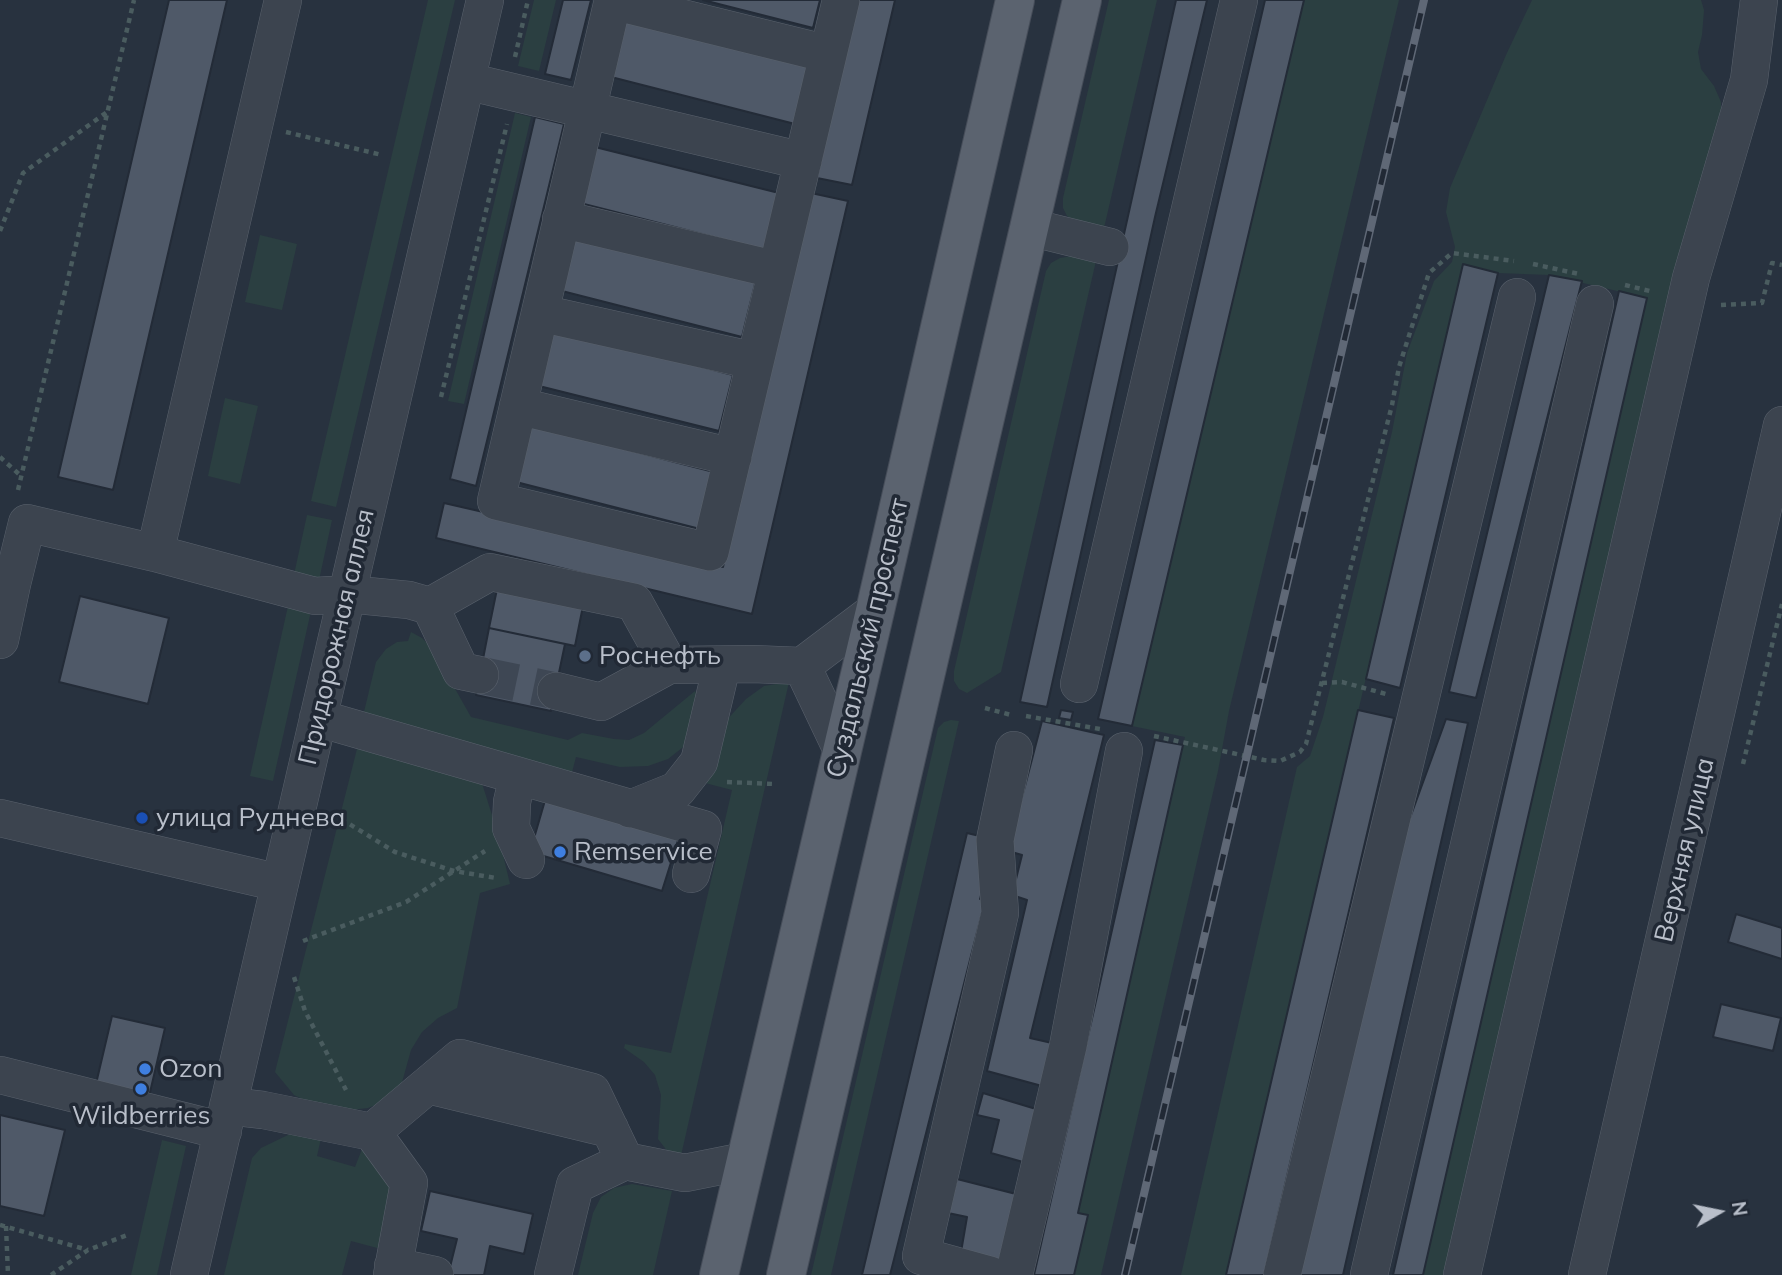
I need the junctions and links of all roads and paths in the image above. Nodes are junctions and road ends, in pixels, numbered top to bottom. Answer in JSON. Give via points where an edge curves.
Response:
{"nodes":[{"id":1,"x":134,"y":0,"type":"edge"},
{"id":2,"x":283,"y":0,"type":"edge"},
{"id":3,"x":485,"y":0,"type":"edge"},
{"id":4,"x":528,"y":0,"type":"edge"},
{"id":5,"x":841,"y":0,"type":"edge"},
{"id":6,"x":1015,"y":0,"type":"edge"},
{"id":7,"x":1082,"y":0,"type":"edge"},
{"id":8,"x":1239,"y":0,"type":"edge"},
{"id":9,"x":1759,"y":0,"type":"edge"},
{"id":10,"x":613,"y":1,"type":"edge"},
{"id":11,"x":828,"y":54,"type":"junction"},
{"id":12,"x":466,"y":81,"type":"junction"},
{"id":13,"x":514,"y":93,"type":"junction"},
{"id":14,"x":587,"y":110,"type":"junction"},
{"id":15,"x":108,"y":111,"type":"junction"},
{"id":16,"x":254,"y":125,"type":"junction"},
{"id":17,"x":382,"y":155,"type":"dead end"},
{"id":18,"x":803,"y":161,"type":"junction"},
{"id":19,"x":561,"y":219,"type":"junction"},
{"id":20,"x":1030,"y":227,"type":"junction"},
{"id":21,"x":0,"y":231,"type":"edge"},
{"id":22,"x":1110,"y":247,"type":"dead end"},
{"id":23,"x":1782,"y":265,"type":"edge"},
{"id":24,"x":777,"y":270,"type":"junction"},
{"id":25,"x":1601,"y":288,"type":"junction"},
{"id":26,"x":1517,"y":297,"type":"dead end"},
{"id":27,"x":1686,"y":300,"type":"junction"},
{"id":28,"x":540,"y":313,"type":"junction"},
{"id":29,"x":755,"y":361,"type":"junction"},
{"id":30,"x":442,"y":397,"type":"dead end"},
{"id":31,"x":518,"y":406,"type":"junction"},
{"id":32,"x":1782,"y":425,"type":"edge"},
{"id":33,"x":0,"y":457,"type":"edge"},
{"id":34,"x":733,"y":457,"type":"junction"},
{"id":35,"x":21,"y":476,"type":"junction"},
{"id":36,"x":16,"y":498,"type":"dead end"},
{"id":37,"x":155,"y":553,"type":"junction"},
{"id":38,"x":6,"y":583,"type":"edge"},
{"id":39,"x":347,"y":594,"type":"junction"},
{"id":40,"x":430,"y":606,"type":"junction"},
{"id":41,"x":875,"y":611,"type":"junction"},
{"id":42,"x":0,"y":640,"type":"edge"},
{"id":43,"x":722,"y":664,"type":"junction"},
{"id":44,"x":669,"y":665,"type":"junction"},
{"id":45,"x":802,"y":666,"type":"junction"},
{"id":46,"x":480,"y":675,"type":"tunnel mouth"},
{"id":47,"x":1322,"y":683,"type":"junction"},
{"id":48,"x":1079,"y":684,"type":"dead end"},
{"id":49,"x":556,"y":691,"type":"tunnel mouth"},
{"id":50,"x":1421,"y":698,"type":"junction"},
{"id":51,"x":985,"y":708,"type":"dead end"},
{"id":52,"x":318,"y":718,"type":"junction"},
{"id":53,"x":1126,"y":739,"type":"junction"},
{"id":54,"x":842,"y":750,"type":"junction"},
{"id":55,"x":1014,"y":750,"type":"dead end"},
{"id":56,"x":518,"y":776,"type":"junction"},
{"id":57,"x":631,"y":809,"type":"junction"},
{"id":58,"x":333,"y":814,"type":"dead end"},
{"id":59,"x":0,"y":818,"type":"edge"},
{"id":60,"x":516,"y":858,"type":"junction"},
{"id":61,"x":454,"y":871,"type":"junction"},
{"id":62,"x":691,"y":874,"type":"dead end"},
{"id":63,"x":280,"y":883,"type":"junction"},
{"id":64,"x":302,"y":942,"type":"dead end"},
{"id":65,"x":294,"y":976,"type":"dead end"},
{"id":66,"x":0,"y":1075,"type":"edge"},
{"id":67,"x":225,"y":1118,"type":"junction"},
{"id":68,"x":372,"y":1132,"type":"junction"},
{"id":69,"x":618,"y":1145,"type":"junction"},
{"id":70,"x":745,"y":1161,"type":"junction"},
{"id":71,"x":0,"y":1225,"type":"edge"},
{"id":72,"x":6,"y":1226,"type":"junction"},
{"id":73,"x":130,"y":1234,"type":"dead end"},
{"id":74,"x":88,"y":1250,"type":"junction"},
{"id":75,"x":393,"y":1271,"type":"edge"},
{"id":76,"x":8,"y":1275,"type":"edge"},
{"id":77,"x":51,"y":1275,"type":"edge"},
{"id":78,"x":189,"y":1275,"type":"edge"},
{"id":79,"x":435,"y":1275,"type":"edge"},
{"id":80,"x":553,"y":1275,"type":"edge"},
{"id":81,"x":719,"y":1275,"type":"edge"},
{"id":82,"x":786,"y":1275,"type":"edge"},
{"id":83,"x":990,"y":1275,"type":"edge"},
{"id":84,"x":1014,"y":1275,"type":"edge"},
{"id":85,"x":1282,"y":1275,"type":"edge"},
{"id":86,"x":1369,"y":1275,"type":"edge"},
{"id":87,"x":1462,"y":1275,"type":"edge"},
{"id":88,"x":1587,"y":1275,"type":"edge"}],
"edges":[{"from":1,"to":15,"type":"path"},
{"from":2,"to":16,"type":"street"},
{"from":3,"to":12,"type":"street","name":"Придорожная аллея"},
{"from":4,"to":13,"type":"path","via":[[513,65]]},
{"from":5,"to":11,"type":"street"},
{"from":6,"to":41,"type":"main road","name":"Суздальский проспект"},
{"from":7,"to":20,"type":"main road"},
{"from":8,"to":48,"type":"street"},
{"from":9,"to":27,"type":"street","via":[[1749,80]]},
{"from":10,"to":11,"type":"street"},
{"from":10,"to":14,"type":"street"},
{"from":11,"to":18,"type":"street"},
{"from":12,"to":13,"type":"street"},
{"from":12,"to":39,"type":"street","name":"Придорожная аллея"},
{"from":13,"to":14,"type":"street"},
{"from":13,"to":30,"type":"path"},
{"from":14,"to":18,"type":"street"},
{"from":14,"to":19,"type":"street"},
{"from":15,"to":21,"type":"path","via":[[23,173]]},
{"from":15,"to":35,"type":"path"},
{"from":16,"to":17,"type":"path"},
{"from":16,"to":37,"type":"street"},
{"from":18,"to":24,"type":"street"},
{"from":19,"to":24,"type":"street"},
{"from":19,"to":28,"type":"street"},
{"from":20,"to":22,"type":"street"},
{"from":20,"to":82,"type":"main road"},
{"from":23,"to":27,"type":"path","via":[[1772,263],[1762,303],[1729,306]]},
{"from":24,"to":29,"type":"street"},
{"from":25,"to":27,"type":"path"},
{"from":25,"to":47,"type":"path","via":[[1548,267],[1452,253],[1429,273],[1401,357]]},
{"from":25,"to":86,"type":"street"},
{"from":26,"to":50,"type":"street"},
{"from":27,"to":87,"type":"street"},
{"from":28,"to":29,"type":"street"},
{"from":28,"to":31,"type":"street"},
{"from":29,"to":34,"type":"street"},
{"from":31,"to":34,"type":"street"},
{"from":31,"to":34,"type":"street","via":[[496,501],[710,552]]},
{"from":32,"to":88,"type":"street","name":"Верхняя улица"},
{"from":33,"to":35,"type":"path"},
{"from":35,"to":36,"type":"path"},
{"from":37,"to":38,"type":"street","via":[[27,523]]},
{"from":37,"to":39,"type":"street","via":[[315,596]]},
{"from":38,"to":42,"type":"street"},
{"from":39,"to":40,"type":"street"},
{"from":39,"to":52,"type":"street","name":"Придорожная аллея"},
{"from":40,"to":44,"type":"street","via":[[490,572],[634,602]]},
{"from":40,"to":46,"type":"street","via":[[461,671]]},
{"from":41,"to":45,"type":"street"},
{"from":41,"to":54,"type":"main road","name":"Суздальский проспект"},
{"from":43,"to":44,"type":"street"},
{"from":43,"to":45,"type":"street"},
{"from":43,"to":57,"type":"street","via":[[699,762],[677,790]]},
{"from":44,"to":49,"type":"street","via":[[601,702]]},
{"from":45,"to":54,"type":"street"},
{"from":47,"to":50,"type":"path","via":[[1342,682],[1410,700]]},
{"from":47,"to":53,"type":"path","via":[[1307,744],[1280,761],[1160,736]]},
{"from":50,"to":85,"type":"street"},
{"from":51,"to":53,"type":"path"},
{"from":52,"to":56,"type":"street"},
{"from":52,"to":63,"type":"street","name":"Придорожная аллея"},
{"from":53,"to":84,"type":"street","via":[[1068,1046]]},
{"from":54,"to":70,"type":"main road","name":"Суздальский проспект"},
{"from":55,"to":83,"type":"street","via":[[995,840],[1000,913],[921,1256]]},
{"from":56,"to":57,"type":"street"},
{"from":56,"to":60,"type":"street","via":[[512,802]]},
{"from":57,"to":62,"type":"street","via":[[703,829]]},
{"from":58,"to":61,"type":"path","via":[[395,852]]},
{"from":59,"to":63,"type":"street"},
{"from":60,"to":61,"type":"path"},
{"from":60,"to":61,"type":"path"},
{"from":61,"to":64,"type":"path","via":[[406,902]]},
{"from":63,"to":67,"type":"street","name":"Придорожная аллея"},
{"from":65,"to":68,"type":"path","via":[[305,1011]]},
{"from":66,"to":67,"type":"street"},
{"from":67,"to":68,"type":"street","via":[[263,1110]]},
{"from":67,"to":78,"type":"street","name":"Придорожная аллея"},
{"from":68,"to":69,"type":"street","via":[[460,1058],[592,1092]]},
{"from":68,"to":75,"type":"street","via":[[409,1182]]},
{"from":69,"to":70,"type":"street","via":[[685,1172]]},
{"from":69,"to":80,"type":"street","via":[[575,1185]]},
{"from":70,"to":81,"type":"main road","name":"Суздальский проспект"},
{"from":71,"to":72,"type":"path"},
{"from":72,"to":74,"type":"path"},
{"from":72,"to":76,"type":"path"},
{"from":73,"to":74,"type":"path"},
{"from":74,"to":77,"type":"path"},
{"from":75,"to":79,"type":"street"}]}
